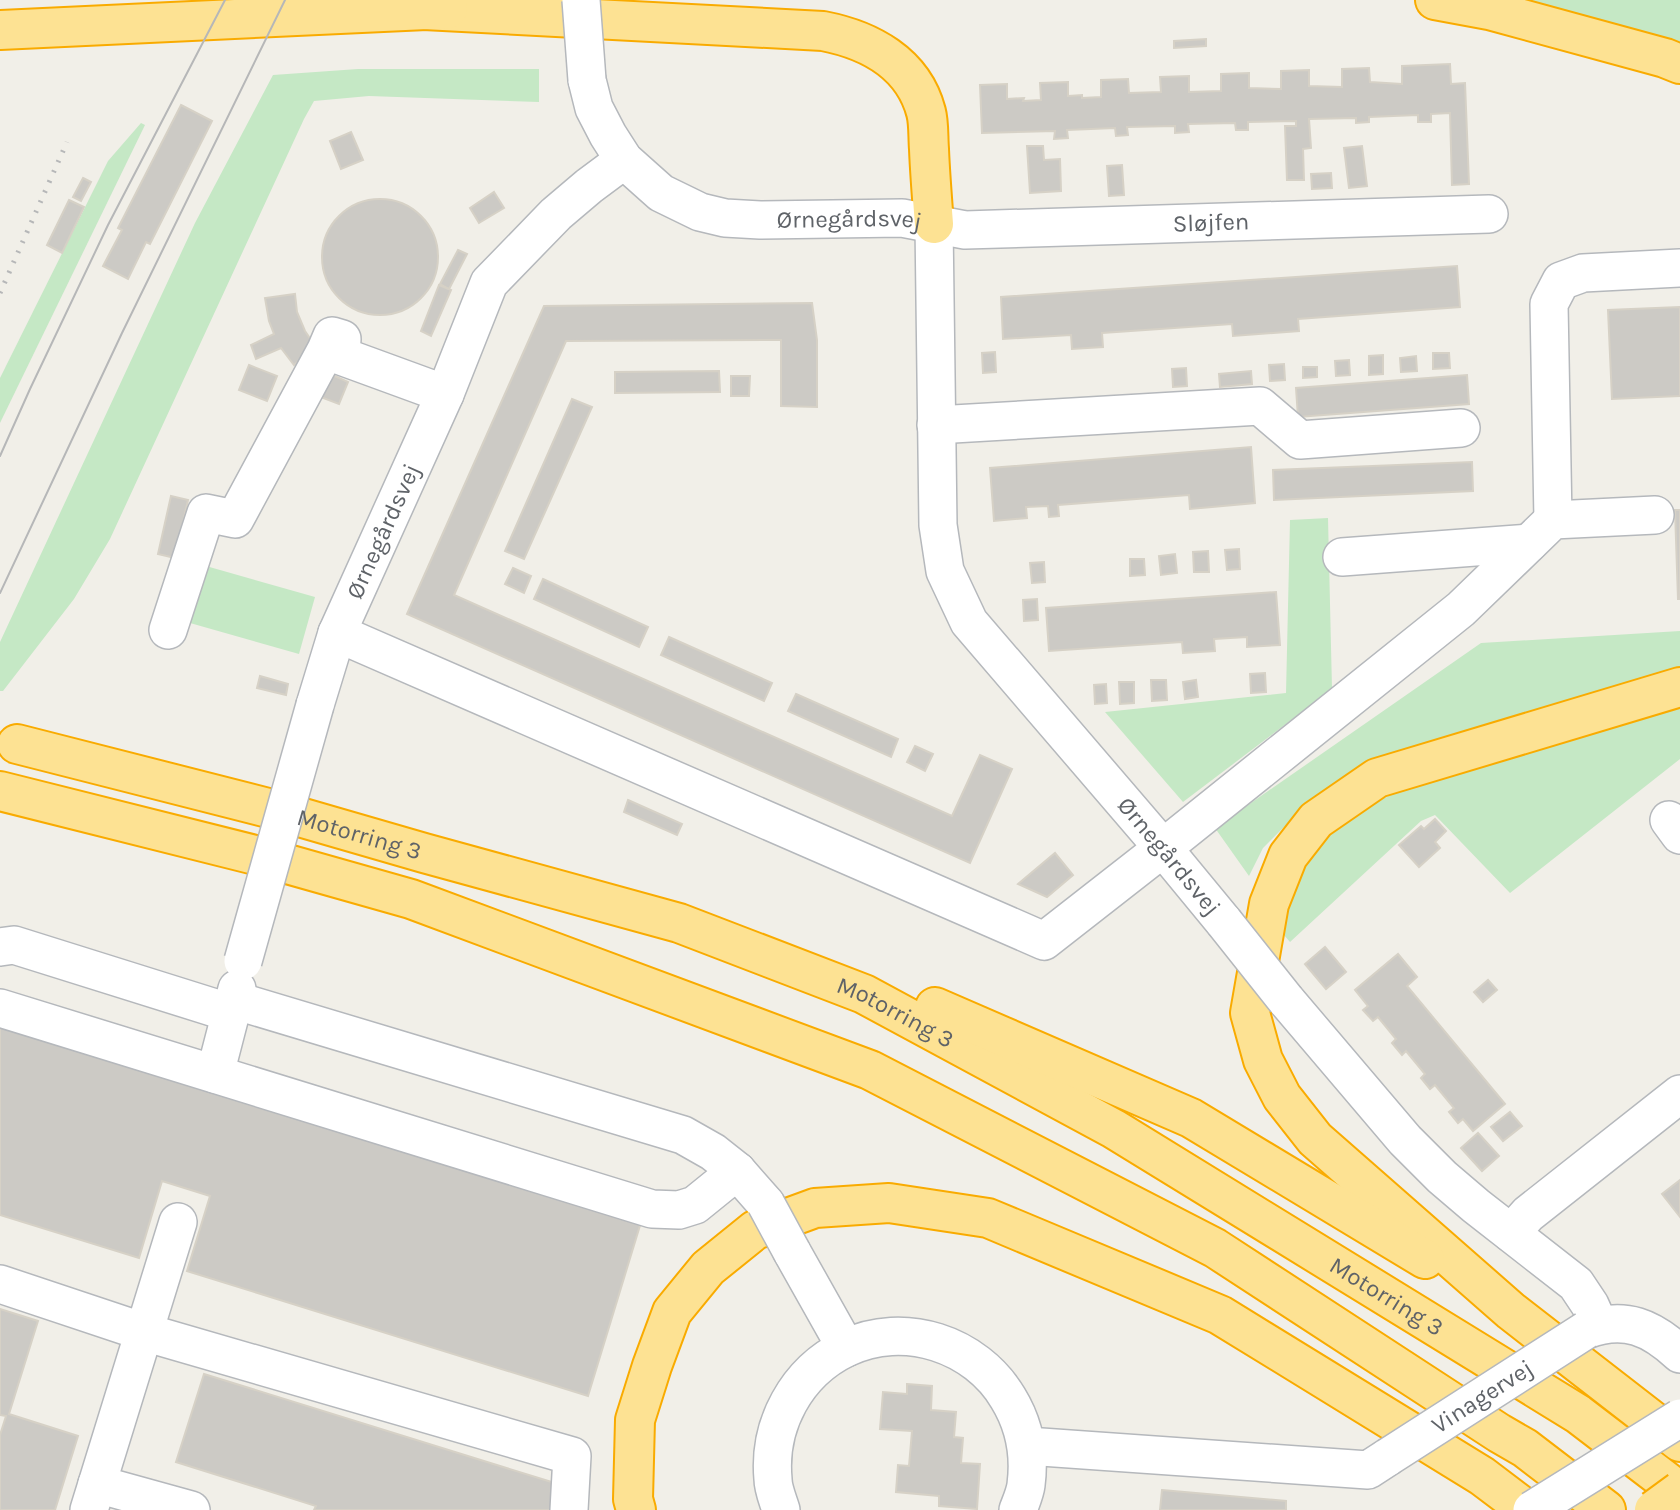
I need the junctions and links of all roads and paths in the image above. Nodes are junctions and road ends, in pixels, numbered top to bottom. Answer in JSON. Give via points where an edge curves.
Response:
{"nodes":[{"id":1,"x":582,"y":0,"type":"edge"},
{"id":2,"x":646,"y":0,"type":"edge"},
{"id":3,"x":1435,"y":0,"type":"edge"},
{"id":4,"x":424,"y":10,"type":"junction"},
{"id":5,"x":0,"y":30,"type":"edge"},
{"id":6,"x":1680,"y":64,"type":"edge"},
{"id":7,"x":624,"y":160,"type":"junction"},
{"id":8,"x":1489,"y":215,"type":"dead end"},
{"id":9,"x":934,"y":224,"type":"junction"},
{"id":10,"x":1680,"y":268,"type":"edge"},
{"id":11,"x":445,"y":394,"type":"junction"},
{"id":12,"x":936,"y":425,"type":"junction"},
{"id":13,"x":1461,"y":428,"type":"dead end"},
{"id":14,"x":1655,"y":515,"type":"dead end"},
{"id":15,"x":1541,"y":531,"type":"junction"},
{"id":16,"x":1342,"y":557,"type":"dead end"},
{"id":17,"x":167,"y":630,"type":"dead end"},
{"id":18,"x":337,"y":633,"type":"junction"},
{"id":19,"x":1680,"y":687,"type":"edge"},
{"id":20,"x":18,"y":744,"type":"dead end"},
{"id":21,"x":0,"y":791,"type":"edge"},
{"id":22,"x":1163,"y":848,"type":"junction"},
{"id":23,"x":0,"y":947,"type":"edge"},
{"id":24,"x":864,"y":994,"type":"junction"},
{"id":25,"x":232,"y":1006,"type":"junction"},
{"id":26,"x":0,"y":1008,"type":"edge"},
{"id":27,"x":215,"y":1074,"type":"junction"},
{"id":28,"x":1680,"y":1094,"type":"edge"},
{"id":29,"x":737,"y":1171,"type":"junction"},
{"id":30,"x":178,"y":1222,"type":"dead end"},
{"id":31,"x":1511,"y":1233,"type":"junction"},
{"id":32,"x":0,"y":1284,"type":"edge"},
{"id":33,"x":1511,"y":1311,"type":"junction"},
{"id":34,"x":1593,"y":1327,"type":"junction"},
{"id":35,"x":144,"y":1332,"type":"junction"},
{"id":36,"x":846,"y":1348,"type":"junction"},
{"id":37,"x":1680,"y":1354,"type":"edge"},
{"id":38,"x":1680,"y":1418,"type":"edge"},
{"id":39,"x":1680,"y":1442,"type":"edge"},
{"id":40,"x":1027,"y":1446,"type":"junction"},
{"id":41,"x":1680,"y":1492,"type":"edge"},
{"id":42,"x":93,"y":1497,"type":"edge"},
{"id":43,"x":191,"y":1510,"type":"edge"},
{"id":44,"x":569,"y":1510,"type":"edge"},
{"id":45,"x":636,"y":1510,"type":"edge"},
{"id":46,"x":781,"y":1510,"type":"edge"},
{"id":47,"x":1018,"y":1510,"type":"edge"},
{"id":48,"x":1530,"y":1510,"type":"edge"},
{"id":49,"x":1606,"y":1510,"type":"edge"},
{"id":50,"x":1654,"y":1510,"type":"edge"}],
"edges":[{"from":1,"to":7,"type":"street","name":"Ørnegårdsvej","bridge":true,"via":[[587,80],[594,108]]},
{"from":2,"to":4,"type":"highway"},
{"from":3,"to":6,"type":"highway","via":[[1489,10]]},
{"from":4,"to":5,"type":"highway"},
{"from":4,"to":9,"type":"highway","via":[[823,31],[866,43],[909,75],[926,113]]},
{"from":7,"to":9,"type":"street","name":"Ørnegårdsvej","via":[[661,193],[713,215],[760,220],[902,218]]},
{"from":7,"to":11,"type":"street","name":"Ørnegårdsvej","via":[[556,214],[489,283]]},
{"from":8,"to":9,"type":"street","name":"Sløjfen","via":[[965,230]]},
{"from":9,"to":12,"type":"street","name":"Ørnegårdsvej"},
{"from":10,"to":15,"type":"street","via":[[1583,273],[1561,281],[1549,304]]},
{"from":11,"to":17,"type":"street","via":[[341,356],[342,339],[332,336],[235,519],[206,513]]},
{"from":11,"to":18,"type":"street","name":"Ørnegårdsvej"},
{"from":12,"to":13,"type":"street","via":[[1260,406],[1300,440]]},
{"from":12,"to":22,"type":"street","name":"Ørnegårdsvej","via":[[938,526],[945,571],[969,622]]},
{"from":14,"to":15,"type":"street"},
{"from":15,"to":16,"type":"street"},
{"from":15,"to":22,"type":"street","via":[[1461,609]]},
{"from":18,"to":22,"type":"street","via":[[1044,941]]},
{"from":18,"to":25,"type":"street","name":"Ørnegårdsvej","bridge":true},
{"from":19,"to":33,"type":"highway","via":[[1377,778],[1316,820],[1288,856],[1269,904],[1250,1013],[1263,1060],[1282,1097],[1315,1139]]},
{"from":20,"to":24,"type":"highway","name":"Motorring 3","via":[[679,923]]},
{"from":21,"to":49,"type":"highway","name":"Motorring 3","via":[[411,899],[870,1070],[1215,1248],[1525,1448]]},
{"from":22,"to":31,"type":"street","name":"Ørnegårdsvej","bridge":true,"via":[[1405,1140]]},
{"from":23,"to":25,"type":"street","via":[[14,945]]},
{"from":24,"to":33,"type":"highway","via":[[926,1003],[1191,1118]]},
{"from":24,"to":41,"type":"highway","name":"Motorring 3","via":[[1126,1136],[1578,1413]]},
{"from":25,"to":27,"type":"street","name":"Ørnegårdsvej"},
{"from":25,"to":29,"type":"street","via":[[683,1135]]},
{"from":26,"to":27,"type":"street"},
{"from":27,"to":29,"type":"street","via":[[652,1209],[695,1205]]},
{"from":28,"to":31,"type":"street","via":[[1528,1214]]},
{"from":29,"to":36,"type":"street","bridge":true,"via":[[766,1204]]},
{"from":30,"to":35,"type":"street"},
{"from":31,"to":34,"type":"street","name":"Ørnegårdsvej","via":[[1576,1284],[1590,1305]]},
{"from":32,"to":35,"type":"street"},
{"from":33,"to":39,"type":"highway"},
{"from":34,"to":37,"type":"street","via":[[1614,1323],[1650,1330]]},
{"from":34,"to":40,"type":"street","name":"Vinagervej","bridge":true,"via":[[1378,1464]]},
{"from":35,"to":42,"type":"street"},
{"from":35,"to":44,"type":"street","via":[[572,1456]]},
{"from":36,"to":40,"type":"street","via":[[878,1338],[912,1336],[945,1344],[975,1360],[1000,1384],[1017,1413]]},
{"from":36,"to":46,"type":"street","via":[[812,1370],[788,1402],[774,1440],[773,1480]]},
{"from":38,"to":48,"type":"street","bridge":true},
{"from":40,"to":47,"type":"street","via":[[1026,1486]]},
{"from":41,"to":50,"type":"highway","bridge":true},
{"from":42,"to":43,"type":"street"},
{"from":45,"to":48,"type":"highway","via":[[635,1420],[672,1312],[708,1268],[755,1230],[815,1208],[889,1203],[988,1218],[1220,1315]]}]}
